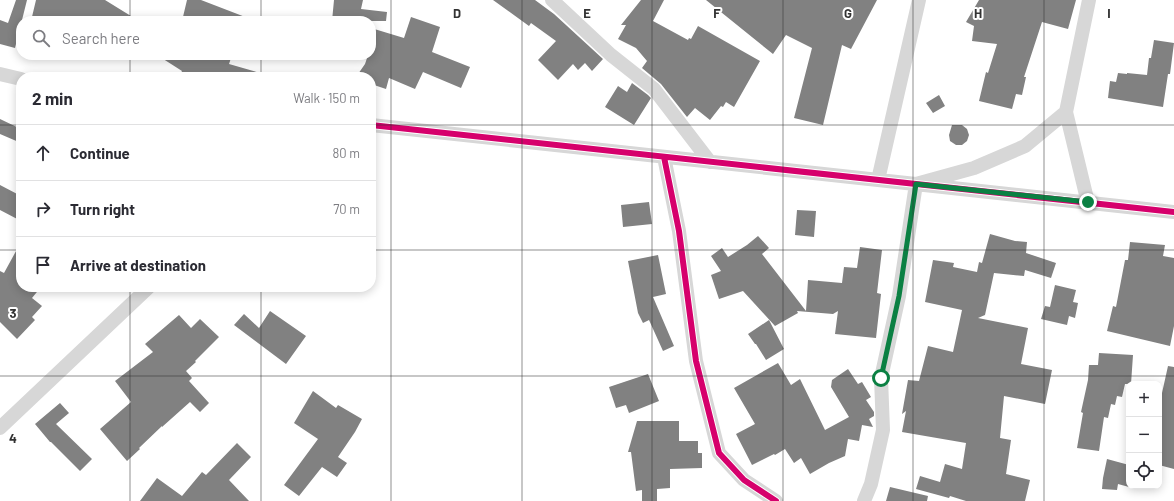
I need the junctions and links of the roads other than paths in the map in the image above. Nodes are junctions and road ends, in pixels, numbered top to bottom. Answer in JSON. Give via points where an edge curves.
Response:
{"nodes":[{"id":1,"x":552,"y":0,"type":"edge"},
{"id":2,"x":919,"y":0,"type":"edge"},
{"id":3,"x":1089,"y":0,"type":"edge"},
{"id":4,"x":0,"y":74,"type":"edge"},
{"id":5,"x":16,"y":78,"type":"edge"},
{"id":6,"x":1066,"y":112,"type":"junction"},
{"id":7,"x":376,"y":126,"type":"edge"},
{"id":8,"x":664,"y":157,"type":"junction"},
{"id":9,"x":710,"y":162,"type":"junction"},
{"id":10,"x":878,"y":180,"type":"junction"},
{"id":11,"x":916,"y":184,"type":"junction"},
{"id":12,"x":1088,"y":202,"type":"junction"},
{"id":13,"x":1174,"y":212,"type":"edge"},
{"id":14,"x":143,"y":292,"type":"edge"},
{"id":15,"x":0,"y":428,"type":"edge"},
{"id":16,"x":776,"y":501,"type":"edge"},
{"id":17,"x":864,"y":501,"type":"edge"}],
"edges":[{"from":1,"to":9,"type":"street","via":[[611,55],[654,88]]},
{"from":2,"to":10,"type":"street"},
{"from":3,"to":6,"type":"street"},
{"from":4,"to":5,"type":"street"},
{"from":6,"to":11,"type":"street","via":[[1025,146],[974,168]]},
{"from":6,"to":12,"type":"street"},
{"from":7,"to":8,"type":"street"},
{"from":8,"to":9,"type":"street"},
{"from":8,"to":16,"type":"street","via":[[679,231],[696,360],[719,452],[744,480]]},
{"from":9,"to":10,"type":"street"},
{"from":10,"to":11,"type":"street"},
{"from":11,"to":12,"type":"street"},
{"from":11,"to":17,"type":"street","via":[[899,296],[881,378],[883,430],[871,484]]},
{"from":12,"to":13,"type":"street"},
{"from":14,"to":15,"type":"street"}]}
